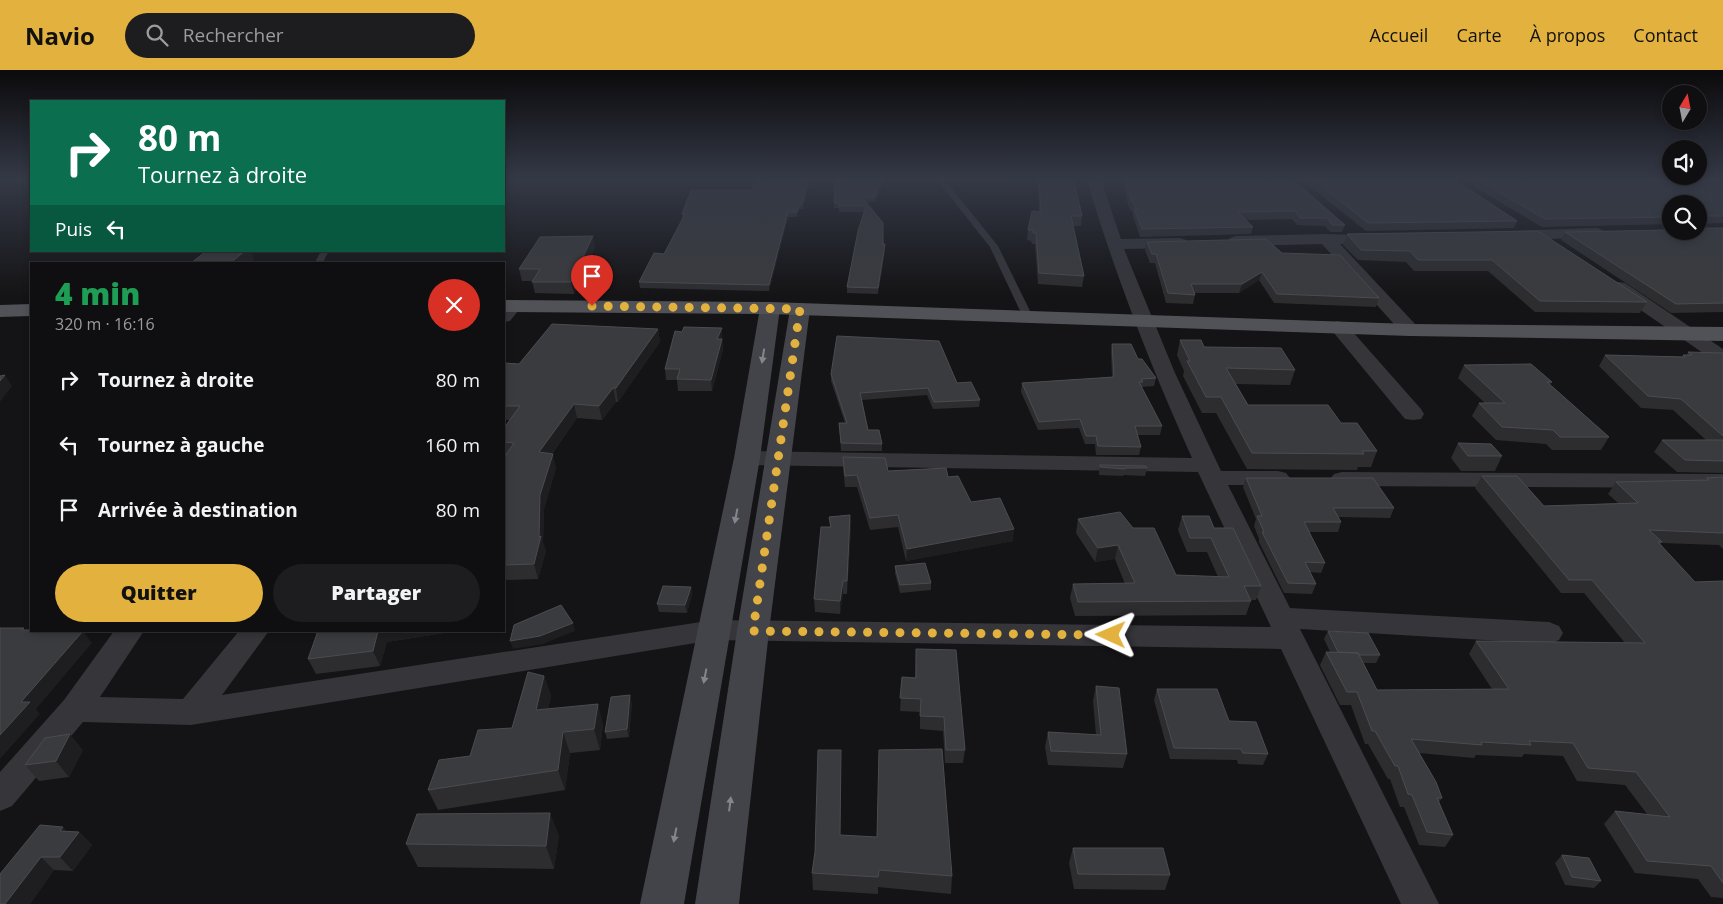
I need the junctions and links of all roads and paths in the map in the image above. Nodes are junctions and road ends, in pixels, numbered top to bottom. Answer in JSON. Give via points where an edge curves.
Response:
{"nodes":[{"id":1,"x":972,"y":219,"type":"edge"},
{"id":2,"x":1106,"y":219,"type":"edge"},
{"id":3,"x":1514,"y":220,"type":"edge"},
{"id":4,"x":1348,"y":228,"type":"dead end"},
{"id":5,"x":1617,"y":233,"type":"edge"},
{"id":6,"x":1538,"y":235,"type":"junction"},
{"id":7,"x":1499,"y":236,"type":"edge"},
{"id":8,"x":1326,"y":239,"type":"junction"},
{"id":9,"x":1362,"y":239,"type":"junction"},
{"id":10,"x":1391,"y":239,"type":"edge"},
{"id":11,"x":1191,"y":242,"type":"edge"},
{"id":12,"x":1220,"y":242,"type":"edge"},
{"id":13,"x":1114,"y":244,"type":"junction"},
{"id":14,"x":1563,"y":251,"type":"edge"},
{"id":15,"x":1603,"y":277,"type":"edge"},
{"id":16,"x":785,"y":309,"type":"junction"},
{"id":17,"x":30,"y":310,"type":"edge"},
{"id":18,"x":507,"y":310,"type":"edge"},
{"id":19,"x":0,"y":311,"type":"edge"},
{"id":20,"x":1028,"y":317,"type":"junction"},
{"id":21,"x":1143,"y":320,"type":"junction"},
{"id":22,"x":1338,"y":327,"type":"junction"},
{"id":23,"x":1410,"y":330,"type":"junction"},
{"id":24,"x":1723,"y":334,"type":"edge"},
{"id":25,"x":1691,"y":335,"type":"junction"},
{"id":26,"x":1723,"y":358,"type":"edge"},
{"id":27,"x":1413,"y":414,"type":"dead end"},
{"id":28,"x":762,"y":458,"type":"junction"},
{"id":29,"x":1209,"y":472,"type":"junction"},
{"id":30,"x":1723,"y":481,"type":"edge"},
{"id":31,"x":1285,"y":628,"type":"junction"},
{"id":32,"x":714,"y":630,"type":"junction"},
{"id":33,"x":753,"y":631,"type":"junction"},
{"id":34,"x":129,"y":632,"type":"edge"},
{"id":35,"x":254,"y":632,"type":"edge"},
{"id":36,"x":1549,"y":633,"type":"dead end"},
{"id":37,"x":75,"y":709,"type":"junction"},
{"id":38,"x":192,"y":712,"type":"junction"},
{"id":39,"x":0,"y":796,"type":"edge"},
{"id":40,"x":662,"y":904,"type":"edge"},
{"id":41,"x":717,"y":904,"type":"edge"},
{"id":42,"x":1420,"y":904,"type":"edge"}],
"edges":[{"from":1,"to":20,"type":"lane","via":[[994,246]]},
{"from":2,"to":13,"type":"street"},
{"from":3,"to":6,"type":"street"},
{"from":4,"to":9,"type":"street"},
{"from":5,"to":6,"type":"street"},
{"from":6,"to":7,"type":"street"},
{"from":6,"to":14,"type":"street"},
{"from":8,"to":9,"type":"street"},
{"from":8,"to":12,"type":"street"},
{"from":8,"to":23,"type":"street"},
{"from":9,"to":10,"type":"street"},
{"from":11,"to":13,"type":"street"},
{"from":13,"to":21,"type":"street"},
{"from":15,"to":25,"type":"street"},
{"from":16,"to":18,"type":"main road"},
{"from":16,"to":20,"type":"main road"},
{"from":16,"to":28,"type":"street"},
{"from":17,"to":19,"type":"main road"},
{"from":20,"to":21,"type":"main road"},
{"from":21,"to":22,"type":"main road"},
{"from":21,"to":29,"type":"street"},
{"from":22,"to":23,"type":"main road"},
{"from":22,"to":27,"type":"street"},
{"from":23,"to":25,"type":"main road"},
{"from":24,"to":25,"type":"main road"},
{"from":25,"to":26,"type":"street"},
{"from":28,"to":29,"type":"street"},
{"from":28,"to":32,"type":"street","one_way":true},
{"from":28,"to":33,"type":"street"},
{"from":29,"to":30,"type":"street","via":[[1310,478]]},
{"from":29,"to":31,"type":"street"},
{"from":31,"to":33,"type":"street"},
{"from":31,"to":36,"type":"street"},
{"from":31,"to":42,"type":"street"},
{"from":32,"to":33,"type":"street"},
{"from":32,"to":38,"type":"street"},
{"from":32,"to":40,"type":"street","one_way":true},
{"from":41,"to":33,"type":"street","one_way":true},
{"from":34,"to":37,"type":"street"},
{"from":35,"to":38,"type":"street"},
{"from":37,"to":38,"type":"street"},
{"from":37,"to":39,"type":"street"}]}
